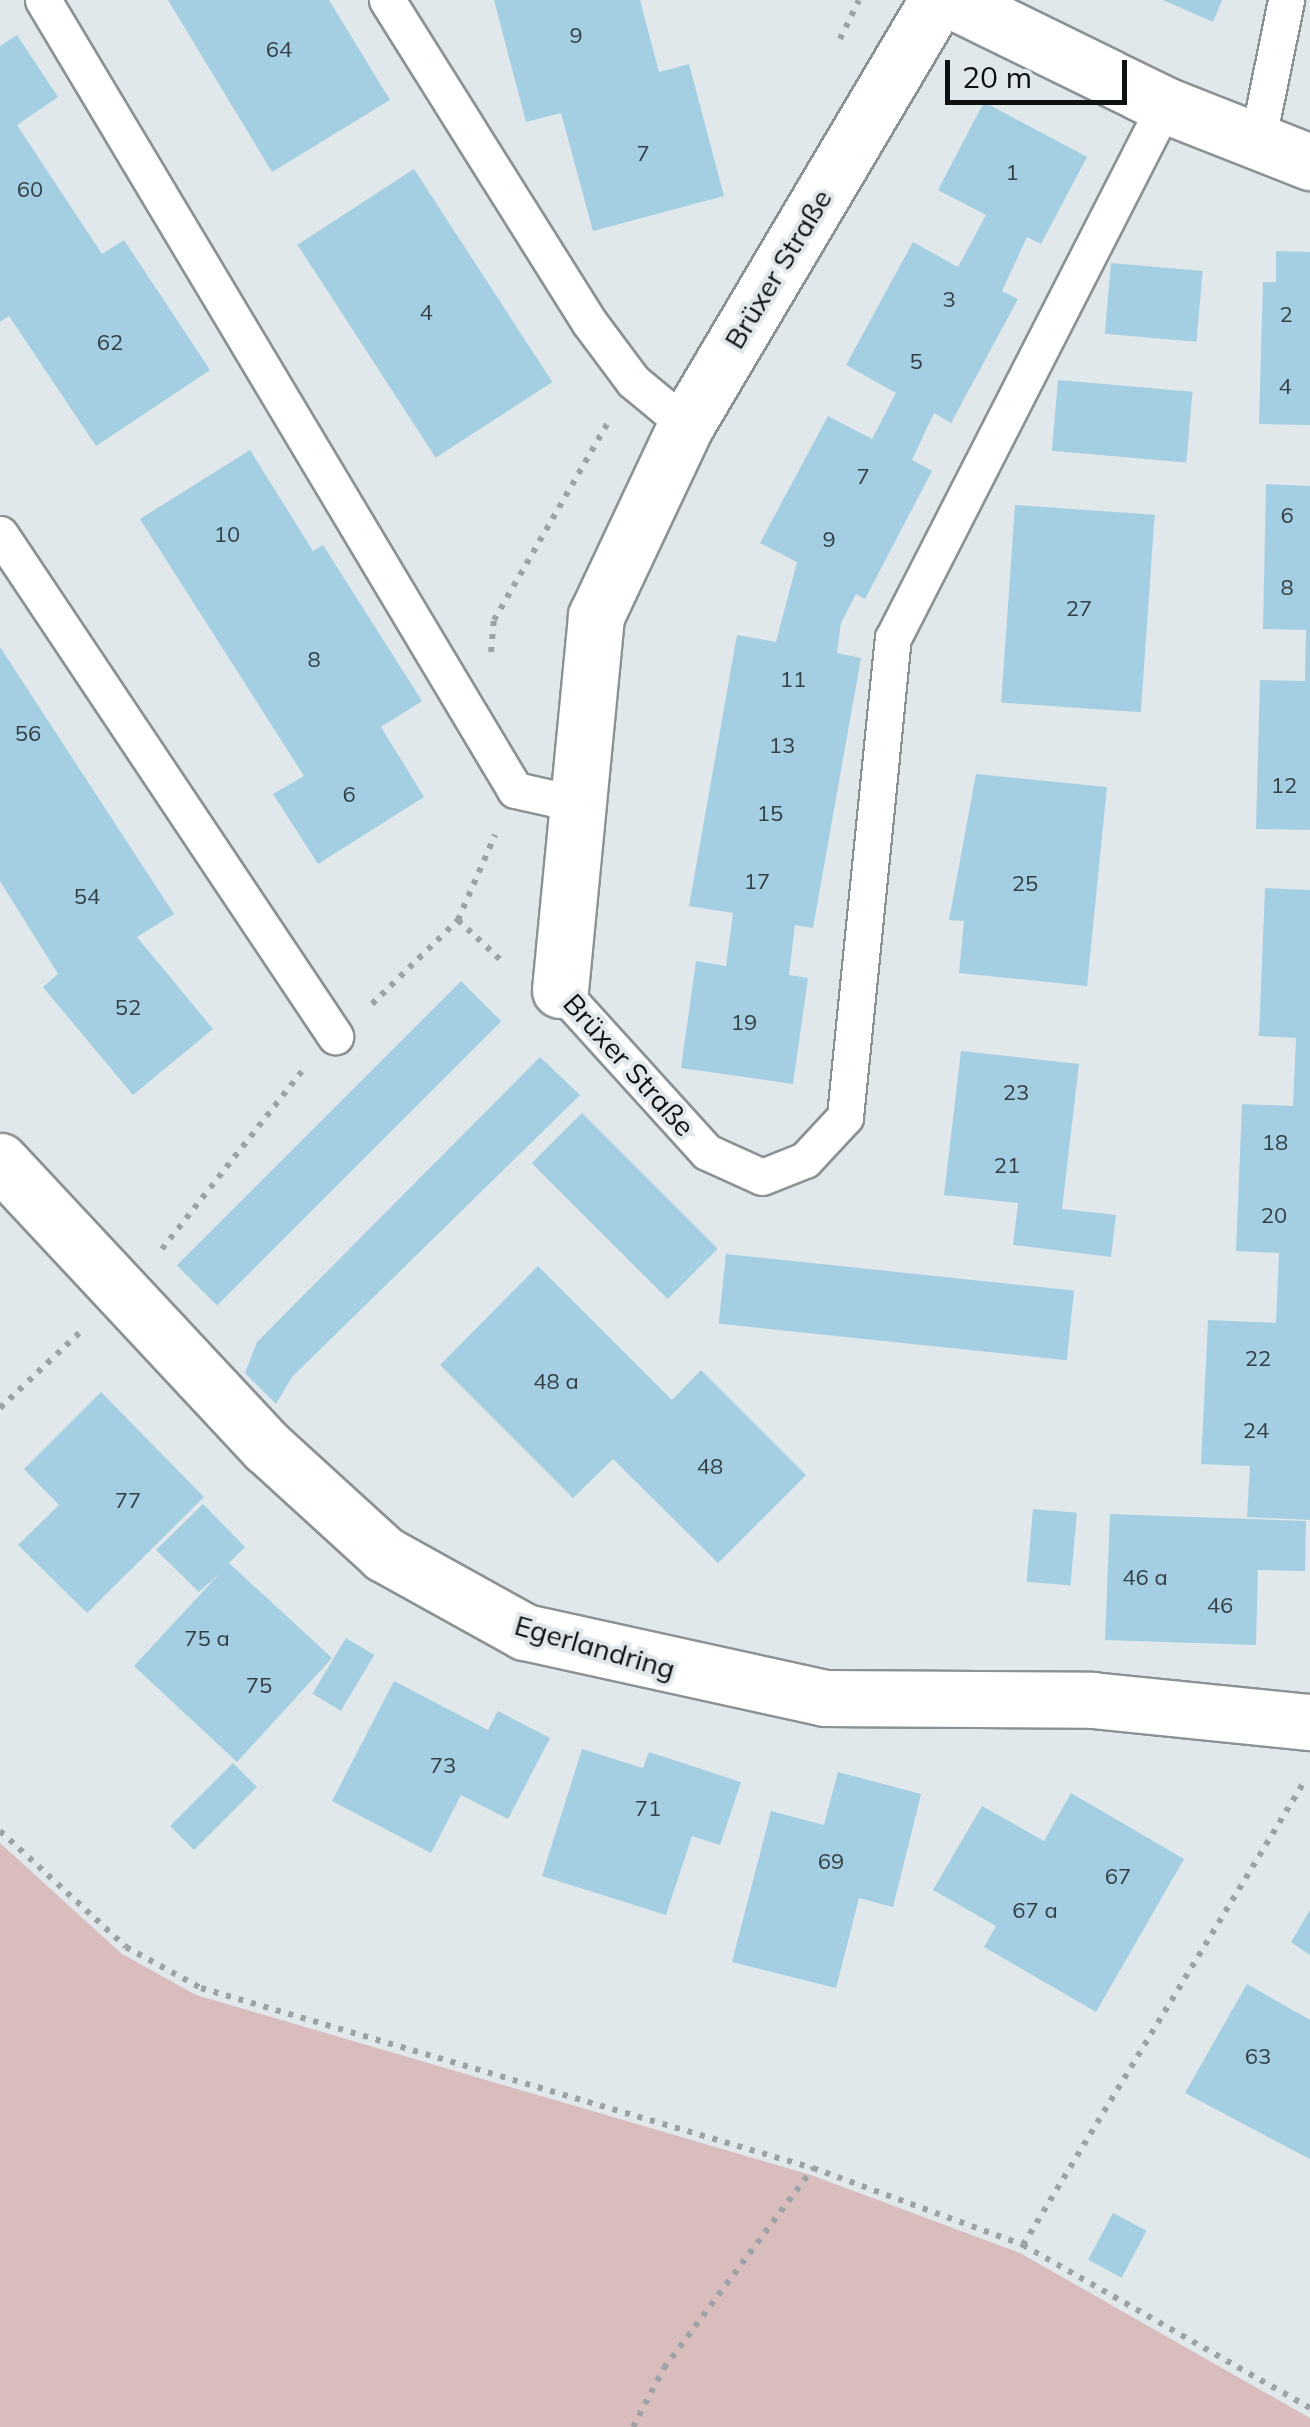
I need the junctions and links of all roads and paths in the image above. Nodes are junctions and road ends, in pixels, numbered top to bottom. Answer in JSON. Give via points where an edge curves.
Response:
{"nodes":[{"id":1,"x":42,"y":0,"type":"edge"},
{"id":2,"x":386,"y":0,"type":"edge"},
{"id":3,"x":859,"y":0,"type":"edge"},
{"id":4,"x":937,"y":0,"type":"edge"},
{"id":5,"x":951,"y":0,"type":"edge"},
{"id":6,"x":1286,"y":0,"type":"edge"},
{"id":7,"x":848,"y":22,"type":"dead end"},
{"id":8,"x":1165,"y":104,"type":"junction"},
{"id":9,"x":1257,"y":143,"type":"junction"},
{"id":10,"x":1310,"y":162,"type":"edge"},
{"id":11,"x":686,"y":425,"type":"junction"},
{"id":12,"x":0,"y":534,"type":"edge"},
{"id":13,"x":573,"y":803,"type":"junction"},
{"id":14,"x":560,"y":990,"type":"joint"},
{"id":15,"x":335,"y":1036,"type":"dead end"},
{"id":16,"x":0,"y":1162,"type":"edge"},
{"id":17,"x":121,"y":1293,"type":"junction"},
{"id":18,"x":0,"y":1408,"type":"edge"},
{"id":19,"x":1310,"y":1722,"type":"edge"},
{"id":20,"x":1310,"y":1772,"type":"edge"},
{"id":21,"x":0,"y":1831,"type":"edge"},
{"id":22,"x":814,"y":2168,"type":"junction"},
{"id":23,"x":1023,"y":2245,"type":"junction"},
{"id":24,"x":1310,"y":2408,"type":"edge"},
{"id":25,"x":633,"y":2427,"type":"edge"}],
"edges":[{"from":1,"to":13,"type":"lane","via":[[515,790]]},
{"from":2,"to":11,"type":"lane","via":[[589,322],[633,381]]},
{"from":3,"to":7,"type":"path"},
{"from":4,"to":11,"type":"street","name":"Brüxer Straße"},
{"from":5,"to":8,"type":"street"},
{"from":6,"to":9,"type":"lane"},
{"from":8,"to":9,"type":"street"},
{"from":8,"to":14,"type":"lane","name":"Brüxer Straße","via":[[893,638],[845,1117],[805,1160],[762,1178],[707,1152]]},
{"from":9,"to":10,"type":"street"},
{"from":11,"to":13,"type":"street","name":"Brüxer Straße","via":[[596,616]]},
{"from":12,"to":15,"type":"lane"},
{"from":13,"to":14,"type":"street","name":"Brüxer Straße"},
{"from":16,"to":17,"type":"street","name":"Egerlandring"},
{"from":17,"to":18,"type":"path"},
{"from":17,"to":19,"type":"street","name":"Egerlandring","via":[[384,1554],[524,1632],[824,1698],[1092,1700]]},
{"from":20,"to":23,"type":"path"},
{"from":21,"to":22,"type":"path","via":[[126,1947],[201,1988]]},
{"from":22,"to":23,"type":"path"},
{"from":22,"to":25,"type":"path","via":[[664,2368]]},
{"from":23,"to":24,"type":"path"}]}
